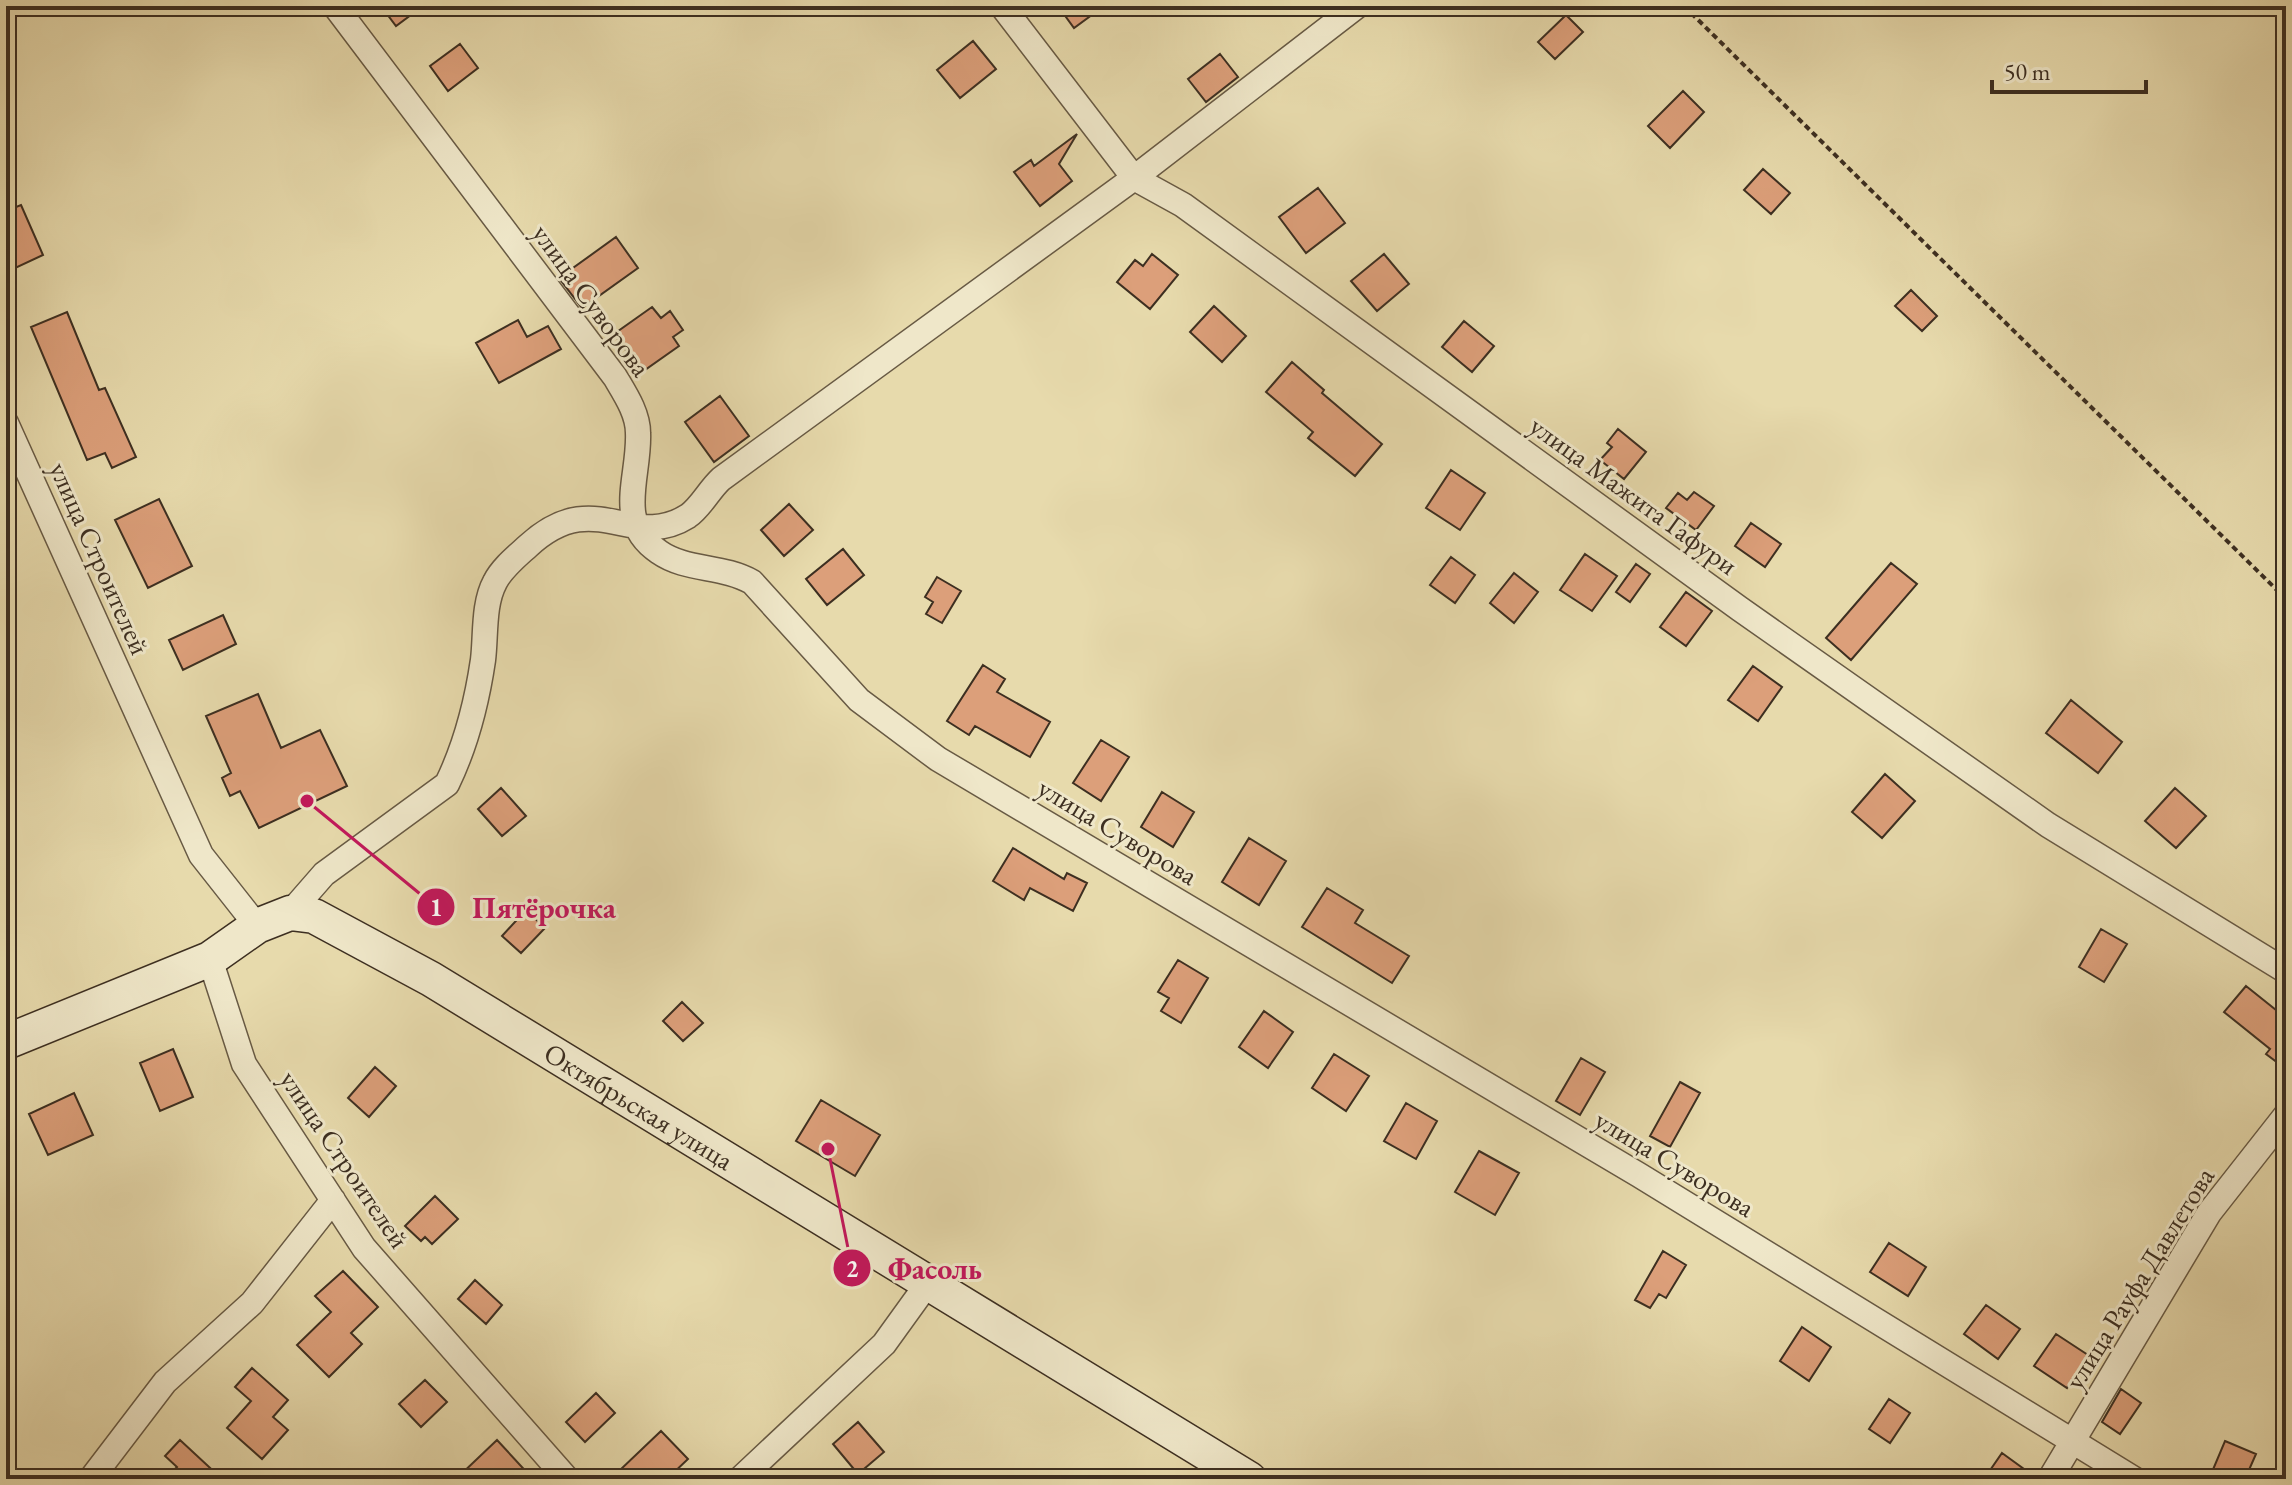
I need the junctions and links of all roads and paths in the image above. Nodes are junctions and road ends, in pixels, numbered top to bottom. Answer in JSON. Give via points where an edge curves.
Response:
{"nodes":[{"id":1,"x":335,"y":6,"type":"edge"},
{"id":2,"x":1002,"y":6,"type":"edge"},
{"id":3,"x":1357,"y":6,"type":"edge"},
{"id":4,"x":1684,"y":6,"type":"edge"},
{"id":5,"x":1134,"y":178,"type":"junction"},
{"id":6,"x":6,"y":423,"type":"edge"},
{"id":7,"x":635,"y":528,"type":"junction"},
{"id":8,"x":2286,"y":599,"type":"edge"},
{"id":9,"x":290,"y":913,"type":"junction"},
{"id":10,"x":257,"y":926,"type":"junction"},
{"id":11,"x":210,"y":959,"type":"junction"},
{"id":12,"x":2286,"y":971,"type":"edge"},
{"id":13,"x":6,"y":1042,"type":"edge"},
{"id":14,"x":2286,"y":1115,"type":"edge"},
{"id":15,"x":333,"y":1200,"type":"junction"},
{"id":16,"x":928,"y":1283,"type":"junction"},
{"id":17,"x":2072,"y":1444,"type":"junction"},
{"id":18,"x":91,"y":1479,"type":"edge"},
{"id":19,"x":567,"y":1479,"type":"edge"},
{"id":20,"x":740,"y":1479,"type":"edge"},
{"id":21,"x":1249,"y":1479,"type":"edge"},
{"id":22,"x":2050,"y":1479,"type":"edge"},
{"id":23,"x":2134,"y":1479,"type":"edge"}],
"edges":[{"from":1,"to":7,"type":"street","name":"улица Суворова","via":[[615,377],[639,433],[632,478]]},
{"from":2,"to":5,"type":"street","name":"улица Мажита Гафури"},
{"from":3,"to":5,"type":"street"},
{"from":4,"to":8,"type":"path"},
{"from":5,"to":7,"type":"street","via":[[721,479],[688,516]]},
{"from":5,"to":12,"type":"street","name":"улица Мажита Гафури","via":[[1183,205],[2048,825]]},
{"from":6,"to":10,"type":"street","name":"улица Строителей","via":[[201,855]]},
{"from":7,"to":9,"type":"street","via":[[584,516],[560,523],[510,562],[494,582],[482,664],[447,784],[324,874]]},
{"from":7,"to":17,"type":"street","name":"улица Суворова","via":[[669,559],[737,573],[752,582],[859,700],[938,759],[1639,1175]]},
{"from":9,"to":10,"type":"street"},
{"from":9,"to":16,"type":"street","name":"Октябрьская улица","via":[[314,916],[431,979]]},
{"from":10,"to":11,"type":"street"},
{"from":11,"to":13,"type":"street"},
{"from":11,"to":15,"type":"street","name":"улица Строителей","via":[[244,1064]]},
{"from":14,"to":17,"type":"street","name":"улица Рауфа Давлетова","via":[[2209,1213]]},
{"from":15,"to":18,"type":"street","via":[[252,1303],[165,1382]]},
{"from":15,"to":19,"type":"street","name":"улица Строителей","via":[[364,1248]]},
{"from":16,"to":20,"type":"street","via":[[884,1344]]},
{"from":16,"to":21,"type":"street","name":"Октябрьская улица"},
{"from":17,"to":22,"type":"street","name":"улица Рауфа Давлетова"},
{"from":17,"to":23,"type":"street","name":"улица Суворова"}]}
